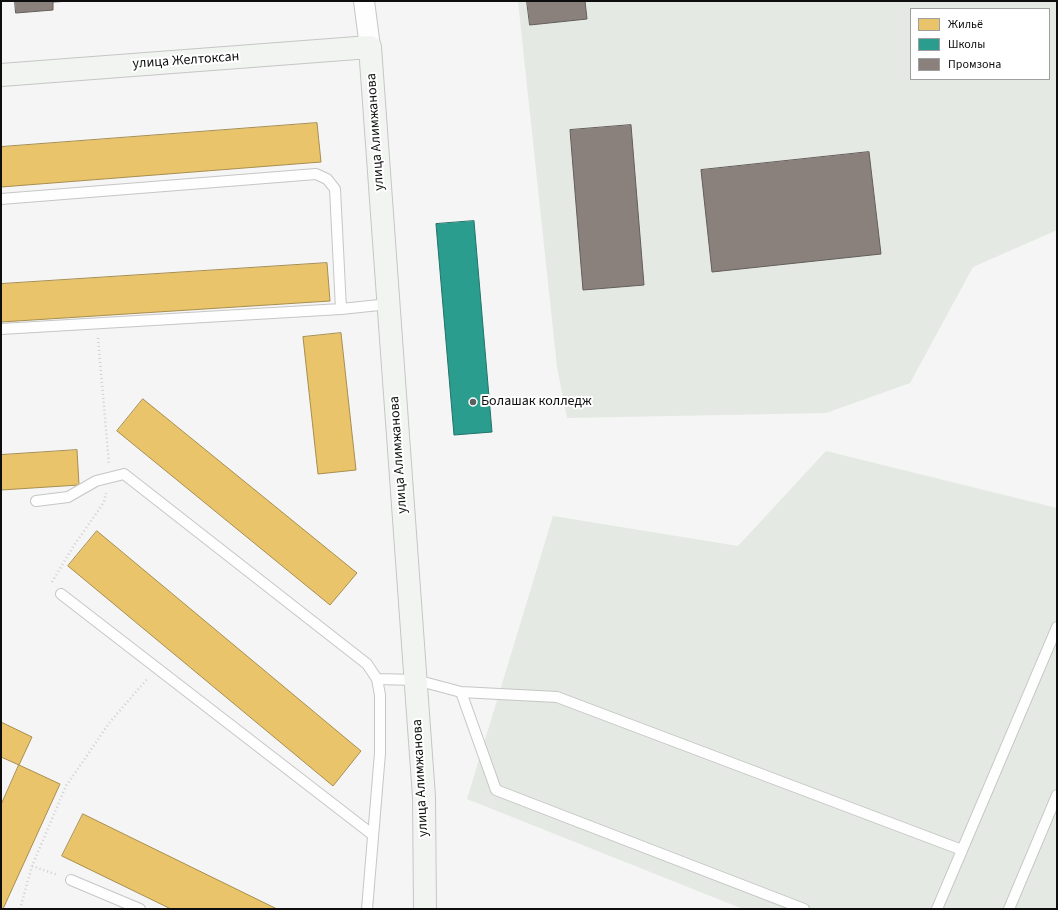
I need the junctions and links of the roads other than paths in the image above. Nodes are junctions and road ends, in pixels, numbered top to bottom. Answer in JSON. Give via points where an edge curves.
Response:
{"nodes":[{"id":1,"x":364,"y":1,"type":"edge"},
{"id":2,"x":370,"y":47,"type":"junction"},
{"id":3,"x":1,"y":75,"type":"edge"},
{"id":4,"x":1,"y":199,"type":"edge"},
{"id":5,"x":389,"y":304,"type":"junction"},
{"id":6,"x":342,"y":309,"type":"junction"},
{"id":7,"x":1,"y":329,"type":"edge"},
{"id":8,"x":36,"y":501,"type":"dead end"},
{"id":9,"x":60,"y":594,"type":"road end"},
{"id":10,"x":1057,"y":627,"type":"edge"},
{"id":11,"x":377,"y":679,"type":"junction"},
{"id":12,"x":416,"y":680,"type":"junction"},
{"id":13,"x":461,"y":692,"type":"junction"},
{"id":14,"x":1057,"y":796,"type":"edge"},
{"id":15,"x":373,"y":835,"type":"junction"},
{"id":16,"x":962,"y":850,"type":"junction"},
{"id":17,"x":71,"y":880,"type":"road end"},
{"id":18,"x":140,"y":909,"type":"edge"},
{"id":19,"x":367,"y":909,"type":"edge"},
{"id":20,"x":425,"y":909,"type":"edge"},
{"id":21,"x":804,"y":909,"type":"edge"},
{"id":22,"x":937,"y":909,"type":"edge"},
{"id":23,"x":1009,"y":909,"type":"edge"}],
"edges":[{"from":1,"to":2,"type":"street","name":"улица Алимжанова"},
{"from":2,"to":3,"type":"street","name":"улица Желтоксан"},
{"from":2,"to":5,"type":"street","name":"улица Алимжанова"},
{"from":4,"to":6,"type":"lane","via":[[316,174],[328,179],[335,188]]},
{"from":5,"to":6,"type":"lane"},
{"from":5,"to":12,"type":"street","name":"улица Алимжанова"},
{"from":6,"to":7,"type":"lane"},
{"from":8,"to":11,"type":"lane","via":[[68,497],[96,481],[124,474],[367,664]]},
{"from":9,"to":15,"type":"lane"},
{"from":10,"to":16,"type":"lane"},
{"from":11,"to":12,"type":"lane"},
{"from":11,"to":15,"type":"lane","via":[[380,695],[380,753]]},
{"from":12,"to":13,"type":"lane"},
{"from":12,"to":20,"type":"street","name":"улица Алимжанова","via":[[424,797]]},
{"from":13,"to":16,"type":"lane","via":[[558,697]]},
{"from":13,"to":21,"type":"lane","via":[[496,790]]},
{"from":14,"to":23,"type":"lane"},
{"from":15,"to":19,"type":"lane"},
{"from":16,"to":22,"type":"lane"},
{"from":17,"to":18,"type":"lane"}]}
